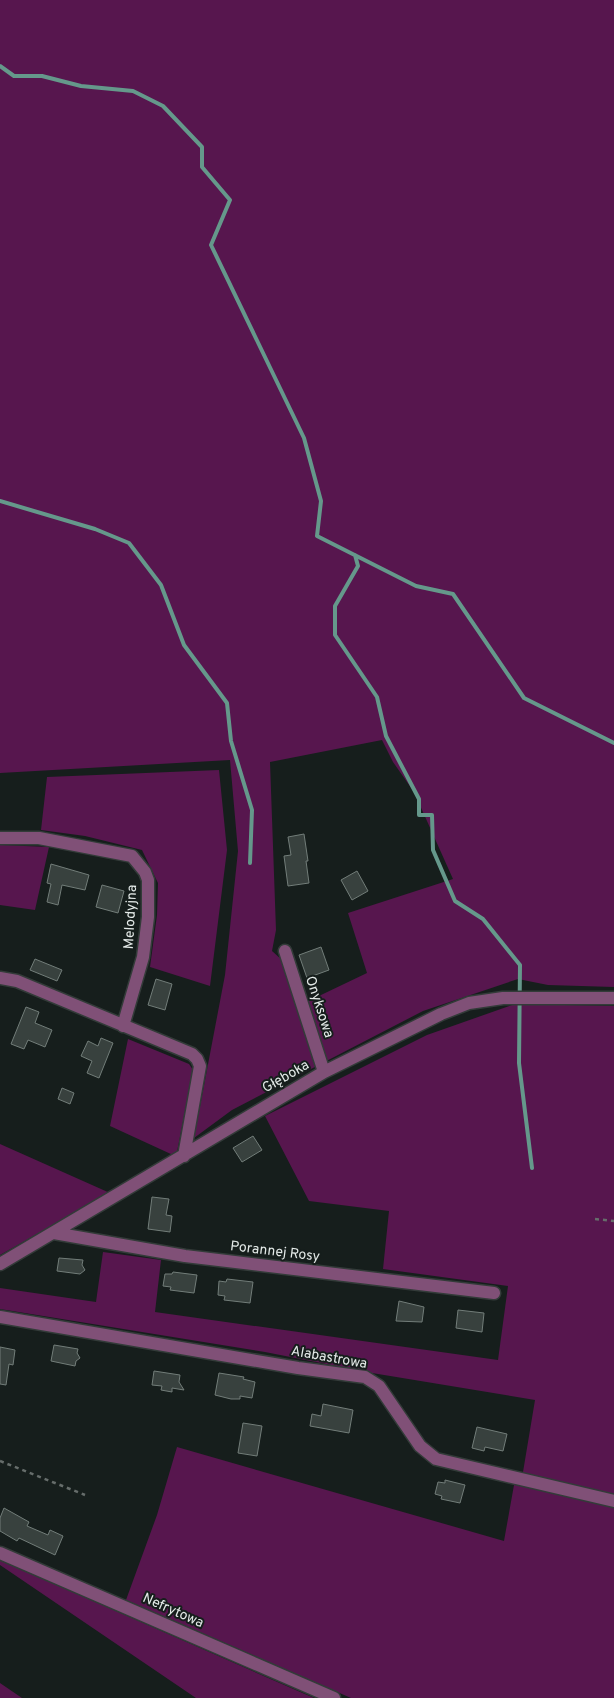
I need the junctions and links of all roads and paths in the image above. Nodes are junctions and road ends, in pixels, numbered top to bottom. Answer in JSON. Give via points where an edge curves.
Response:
{"nodes":[{"id":1,"x":0,"y":838,"type":"edge"},
{"id":2,"x":285,"y":951,"type":"dead end"},
{"id":3,"x":0,"y":978,"type":"edge"},
{"id":4,"x":614,"y":998,"type":"edge"},
{"id":5,"x":123,"y":1026,"type":"junction"},
{"id":6,"x":324,"y":1072,"type":"junction"},
{"id":7,"x":184,"y":1156,"type":"junction"},
{"id":8,"x":595,"y":1219,"type":"dead end"},
{"id":9,"x":614,"y":1221,"type":"edge"},
{"id":10,"x":54,"y":1234,"type":"junction"},
{"id":11,"x":0,"y":1264,"type":"edge"},
{"id":12,"x":494,"y":1293,"type":"dead end"},
{"id":13,"x":0,"y":1317,"type":"edge"},
{"id":14,"x":0,"y":1461,"type":"edge"},
{"id":15,"x":85,"y":1494,"type":"dead end"},
{"id":16,"x":614,"y":1501,"type":"edge"},
{"id":17,"x":0,"y":1553,"type":"edge"},
{"id":18,"x":334,"y":1698,"type":"edge"}],
"edges":[{"from":1,"to":5,"type":"street","name":"Melodyjna","via":[[39,838],[132,856],[145,872],[149,892],[144,957]]},
{"from":2,"to":6,"type":"street","name":"Onyksowa"},
{"from":3,"to":5,"type":"street","via":[[17,981]]},
{"from":4,"to":6,"type":"street","name":"Głęboka","via":[[504,998],[469,1003]]},
{"from":5,"to":7,"type":"street","via":[[192,1054],[200,1066]]},
{"from":6,"to":7,"type":"street","name":"Głęboka"},
{"from":7,"to":10,"type":"street","name":"Głęboka"},
{"from":8,"to":9,"type":"path"},
{"from":10,"to":11,"type":"street","name":"Głęboka"},
{"from":10,"to":12,"type":"street","name":"Porannej Rosy","via":[[185,1256]]},
{"from":13,"to":16,"type":"street","name":"Alabastrowa","via":[[365,1377],[379,1386],[420,1446],[436,1459]]},
{"from":14,"to":15,"type":"path"},
{"from":17,"to":18,"type":"street","name":"Nefrytowa"}]}
